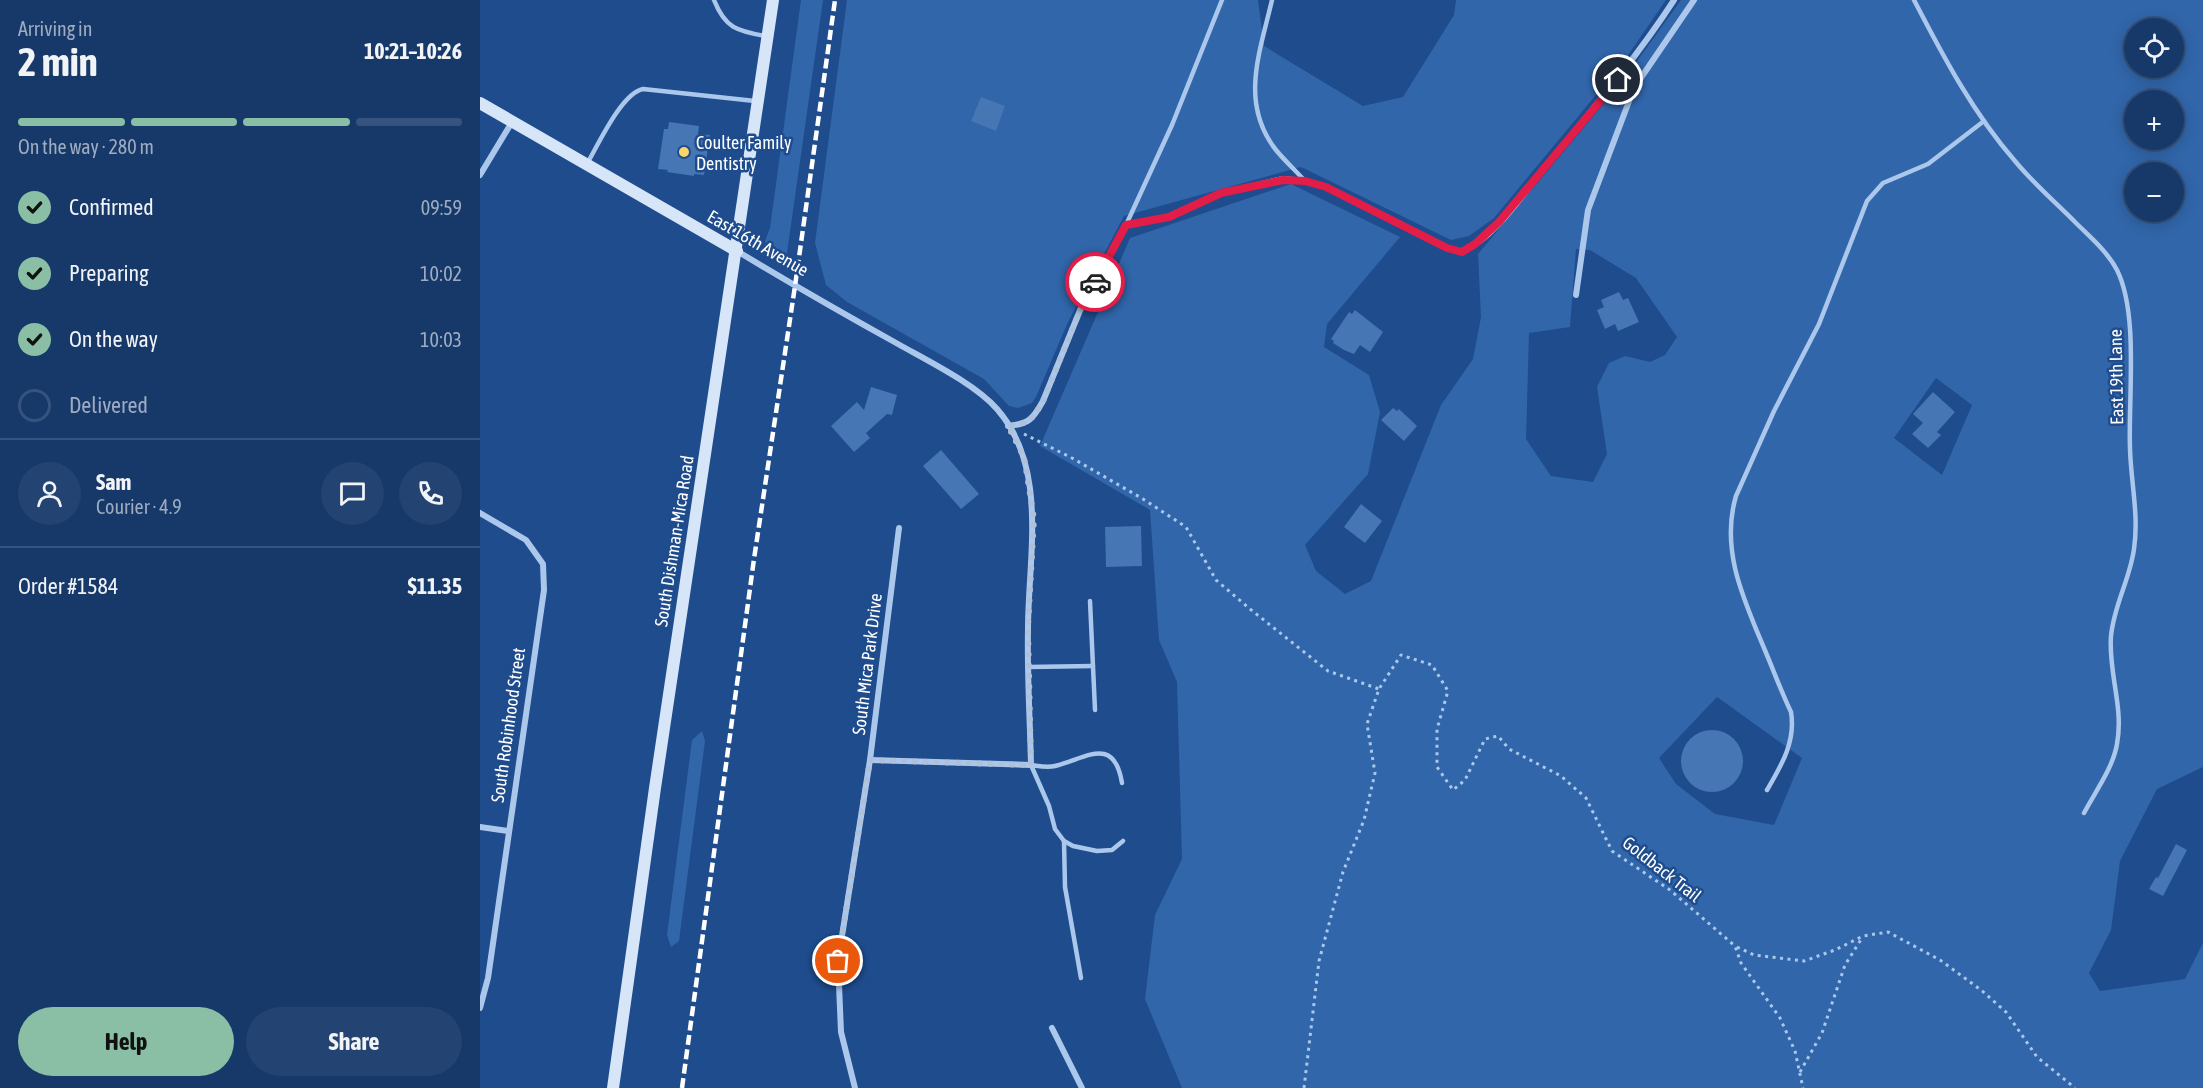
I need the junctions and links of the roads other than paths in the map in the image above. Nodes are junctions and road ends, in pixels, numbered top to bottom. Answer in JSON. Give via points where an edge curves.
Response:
{"nodes":[{"id":1,"x":714,"y":0,"type":"edge"},
{"id":2,"x":773,"y":0,"type":"edge"},
{"id":3,"x":1222,"y":0,"type":"edge"},
{"id":4,"x":1272,"y":0,"type":"edge"},
{"id":5,"x":1674,"y":0,"type":"edge"},
{"id":6,"x":1694,"y":0,"type":"edge"},
{"id":7,"x":1914,"y":0,"type":"edge"},
{"id":8,"x":768,"y":37,"type":"junction"},
{"id":9,"x":758,"y":102,"type":"junction"},
{"id":10,"x":480,"y":103,"type":"edge"},
{"id":11,"x":1984,"y":121,"type":"junction"},
{"id":12,"x":512,"y":122,"type":"junction"},
{"id":13,"x":586,"y":165,"type":"junction"},
{"id":14,"x":480,"y":175,"type":"edge"},
{"id":15,"x":1305,"y":181,"type":"junction"},
{"id":16,"x":1126,"y":225,"type":"junction"},
{"id":17,"x":736,"y":251,"type":"junction"},
{"id":18,"x":1576,"y":295,"type":"dead end"},
{"id":19,"x":1008,"y":426,"type":"junction"},
{"id":20,"x":480,"y":513,"type":"edge"},
{"id":21,"x":899,"y":528,"type":"dead end"},
{"id":22,"x":1090,"y":601,"type":"dead end"},
{"id":23,"x":1093,"y":666,"type":"junction"},
{"id":24,"x":1028,"y":667,"type":"junction"},
{"id":25,"x":1095,"y":710,"type":"dead end"},
{"id":26,"x":870,"y":760,"type":"junction"},
{"id":27,"x":1031,"y":765,"type":"junction"},
{"id":28,"x":1122,"y":783,"type":"dead end"},
{"id":29,"x":1767,"y":790,"type":"dead end"},
{"id":30,"x":2084,"y":813,"type":"dead end"},
{"id":31,"x":480,"y":827,"type":"edge"},
{"id":32,"x":508,"y":831,"type":"junction"},
{"id":33,"x":1064,"y":841,"type":"junction"},
{"id":34,"x":1123,"y":841,"type":"dead end"},
{"id":35,"x":1081,"y":978,"type":"dead end"},
{"id":36,"x":480,"y":1008,"type":"edge"},
{"id":37,"x":1052,"y":1028,"type":"dead end"},
{"id":38,"x":613,"y":1088,"type":"edge"},
{"id":39,"x":855,"y":1088,"type":"edge"},
{"id":40,"x":1082,"y":1088,"type":"edge"}],
"edges":[{"from":1,"to":8,"type":"lane","via":[[728,25]]},
{"from":2,"to":8,"type":"main road","name":"South Dishman-Mica Road"},
{"from":3,"to":16,"type":"lane","via":[[1172,125]]},
{"from":4,"to":15,"type":"lane","via":[[1254,76],[1255,105],[1275,148]]},
{"from":5,"to":15,"type":"street","via":[[1618,80],[1566,143],[1499,222],[1468,249],[1458,252],[1447,248],[1326,187]]},
{"from":6,"to":18,"type":"street","via":[[1634,88],[1588,210]]},
{"from":7,"to":11,"type":"lane","name":"East 19th Lane"},
{"from":8,"to":9,"type":"main road","name":"South Dishman-Mica Road"},
{"from":9,"to":13,"type":"lane","via":[[636,90],[626,99]]},
{"from":9,"to":17,"type":"main road","name":"South Dishman-Mica Road"},
{"from":10,"to":12,"type":"main road","name":"East 16th Avenue"},
{"from":11,"to":29,"type":"lane","via":[[1928,164],[1883,183],[1868,201],[1819,324],[1774,411],[1733,505],[1731,535],[1742,599],[1791,712],[1786,757]]},
{"from":11,"to":30,"type":"lane","name":"East 19th Lane","via":[[2016,163],[2108,255],[2122,283],[2130,328],[2130,450],[2136,535],[2111,636],[2118,704],[2117,746]]},
{"from":12,"to":13,"type":"main road","name":"East 16th Avenue"},
{"from":12,"to":14,"type":"street"},
{"from":13,"to":17,"type":"main road","name":"East 16th Avenue"},
{"from":15,"to":16,"type":"street","via":[[1283,180],[1221,193],[1169,217]]},
{"from":16,"to":19,"type":"street","via":[[1083,303],[1034,417],[1023,424]]},
{"from":17,"to":19,"type":"street","name":"East 16th Avenue","via":[[979,393]]},
{"from":17,"to":38,"type":"main road","name":"South Dishman-Mica Road"},
{"from":19,"to":24,"type":"street","name":"East 16th Avenue","via":[[1024,457],[1034,519]]},
{"from":20,"to":32,"type":"street","name":"South Robinhood Street","via":[[526,540],[543,564],[544,590]]},
{"from":21,"to":26,"type":"street","name":"South Mica Park Drive"},
{"from":22,"to":23,"type":"lane"},
{"from":23,"to":24,"type":"lane"},
{"from":23,"to":25,"type":"lane"},
{"from":24,"to":27,"type":"street","name":"East 16th Avenue"},
{"from":26,"to":27,"type":"street"},
{"from":26,"to":39,"type":"street","name":"South Mica Park Drive","via":[[838,961],[841,1032]]},
{"from":27,"to":28,"type":"lane","via":[[1055,766],[1080,756],[1102,754],[1116,761]]},
{"from":27,"to":33,"type":"lane","via":[[1055,829]]},
{"from":31,"to":32,"type":"street"},
{"from":32,"to":36,"type":"street","name":"South Robinhood Street","via":[[488,978]]},
{"from":33,"to":34,"type":"lane","via":[[1104,851]]},
{"from":33,"to":35,"type":"lane","via":[[1065,887]]},
{"from":37,"to":40,"type":"street"}]}
